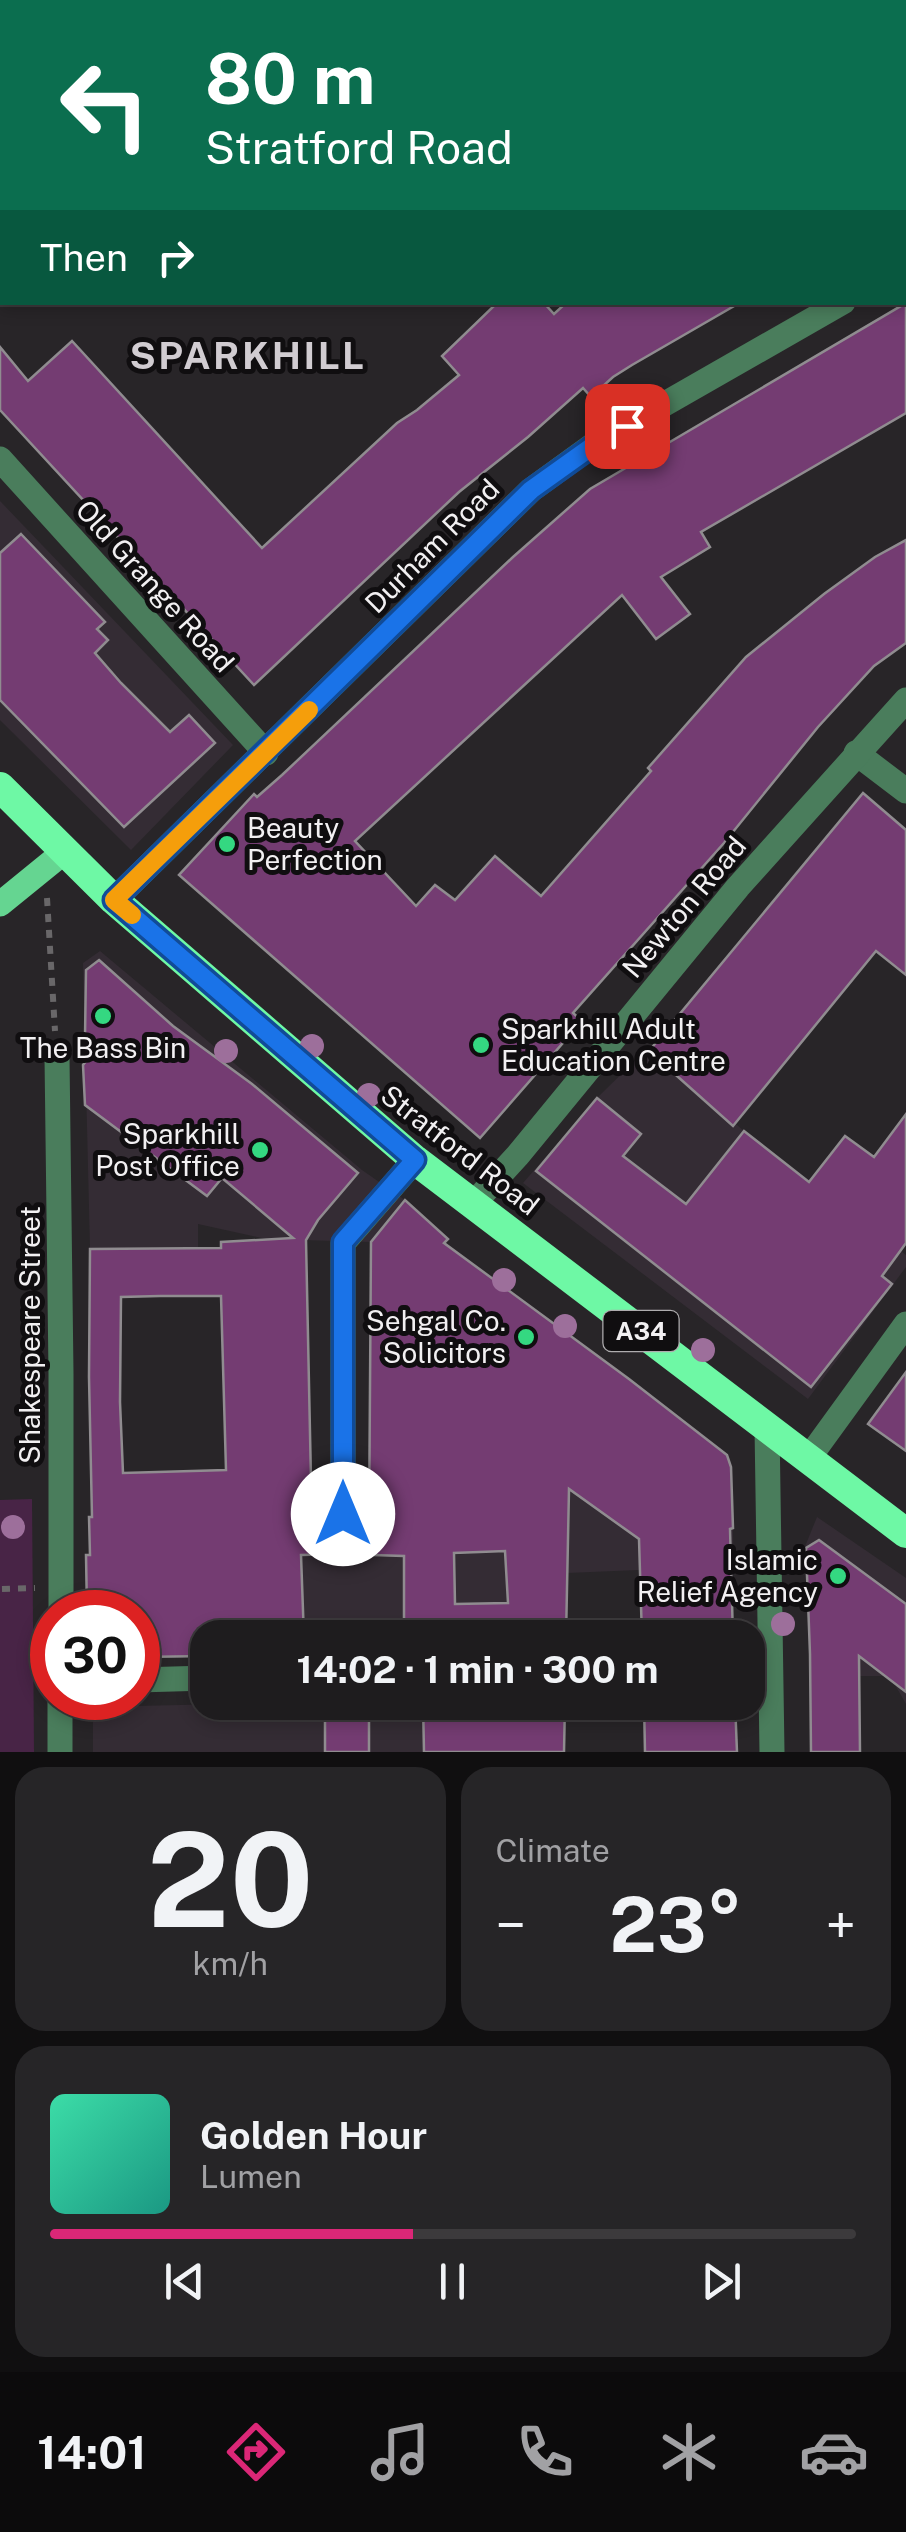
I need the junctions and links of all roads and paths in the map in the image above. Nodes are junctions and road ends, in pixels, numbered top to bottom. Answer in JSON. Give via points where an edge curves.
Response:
{"nodes":[{"id":1,"x":839,"y":305,"type":"edge"},
{"id":2,"x":0,"y":459,"type":"edge"},
{"id":3,"x":906,"y":700,"type":"edge"},
{"id":4,"x":266,"y":753,"type":"junction"},
{"id":5,"x":856,"y":753,"type":"junction"},
{"id":6,"x":0,"y":786,"type":"edge"},
{"id":7,"x":906,"y":791,"type":"edge"},
{"id":8,"x":54,"y":860,"type":"junction"},
{"id":9,"x":114,"y":900,"type":"junction"},
{"id":10,"x":0,"y":904,"type":"edge"},
{"id":11,"x":57,"y":1057,"type":"joint"},
{"id":12,"x":415,"y":1160,"type":"junction"},
{"id":13,"x":474,"y":1203,"type":"junction"},
{"id":14,"x":906,"y":1324,"type":"edge"},
{"id":15,"x":767,"y":1427,"type":"junction"},
{"id":16,"x":808,"y":1459,"type":"junction"},
{"id":17,"x":343,"y":1514,"type":"dead end"},
{"id":18,"x":906,"y":1534,"type":"edge"},
{"id":19,"x":60,"y":1590,"type":"edge"},
{"id":20,"x":160,"y":1679,"type":"edge"},
{"id":21,"x":190,"y":1679,"type":"edge"},
{"id":22,"x":60,"y":1720,"type":"edge"},
{"id":23,"x":60,"y":1752,"type":"edge"},
{"id":24,"x":772,"y":1752,"type":"edge"}],
"edges":[{"from":1,"to":4,"type":"street","name":"Durham Road","via":[[594,445],[531,490]]},
{"from":2,"to":4,"type":"street","name":"Old Grange Road"},
{"from":3,"to":5,"type":"street","name":"Newton Road"},
{"from":4,"to":9,"type":"street","name":"Durham Road"},
{"from":5,"to":7,"type":"street"},
{"from":5,"to":13,"type":"street","name":"Newton Road"},
{"from":6,"to":8,"type":"highway","name":"Stratford Road","number":"A34"},
{"from":8,"to":9,"type":"highway","name":"Stratford Road","number":"A34"},
{"from":8,"to":10,"type":"main road"},
{"from":8,"to":11,"type":"path"},
{"from":9,"to":12,"type":"highway","name":"Stratford Road","number":"A34"},
{"from":11,"to":19,"type":"street","name":"Shakespeare Street"},
{"from":12,"to":13,"type":"highway","name":"Stratford Road","number":"A34"},
{"from":12,"to":17,"type":"street","via":[[343,1242]]},
{"from":13,"to":15,"type":"highway","name":"Stratford Road","number":"A34"},
{"from":14,"to":16,"type":"street"},
{"from":15,"to":16,"type":"highway","name":"Stratford Road","number":"A34"},
{"from":15,"to":24,"type":"street"},
{"from":16,"to":18,"type":"highway","name":"Stratford Road","number":"A34"},
{"from":20,"to":21,"type":"street"},
{"from":22,"to":23,"type":"street"}]}
